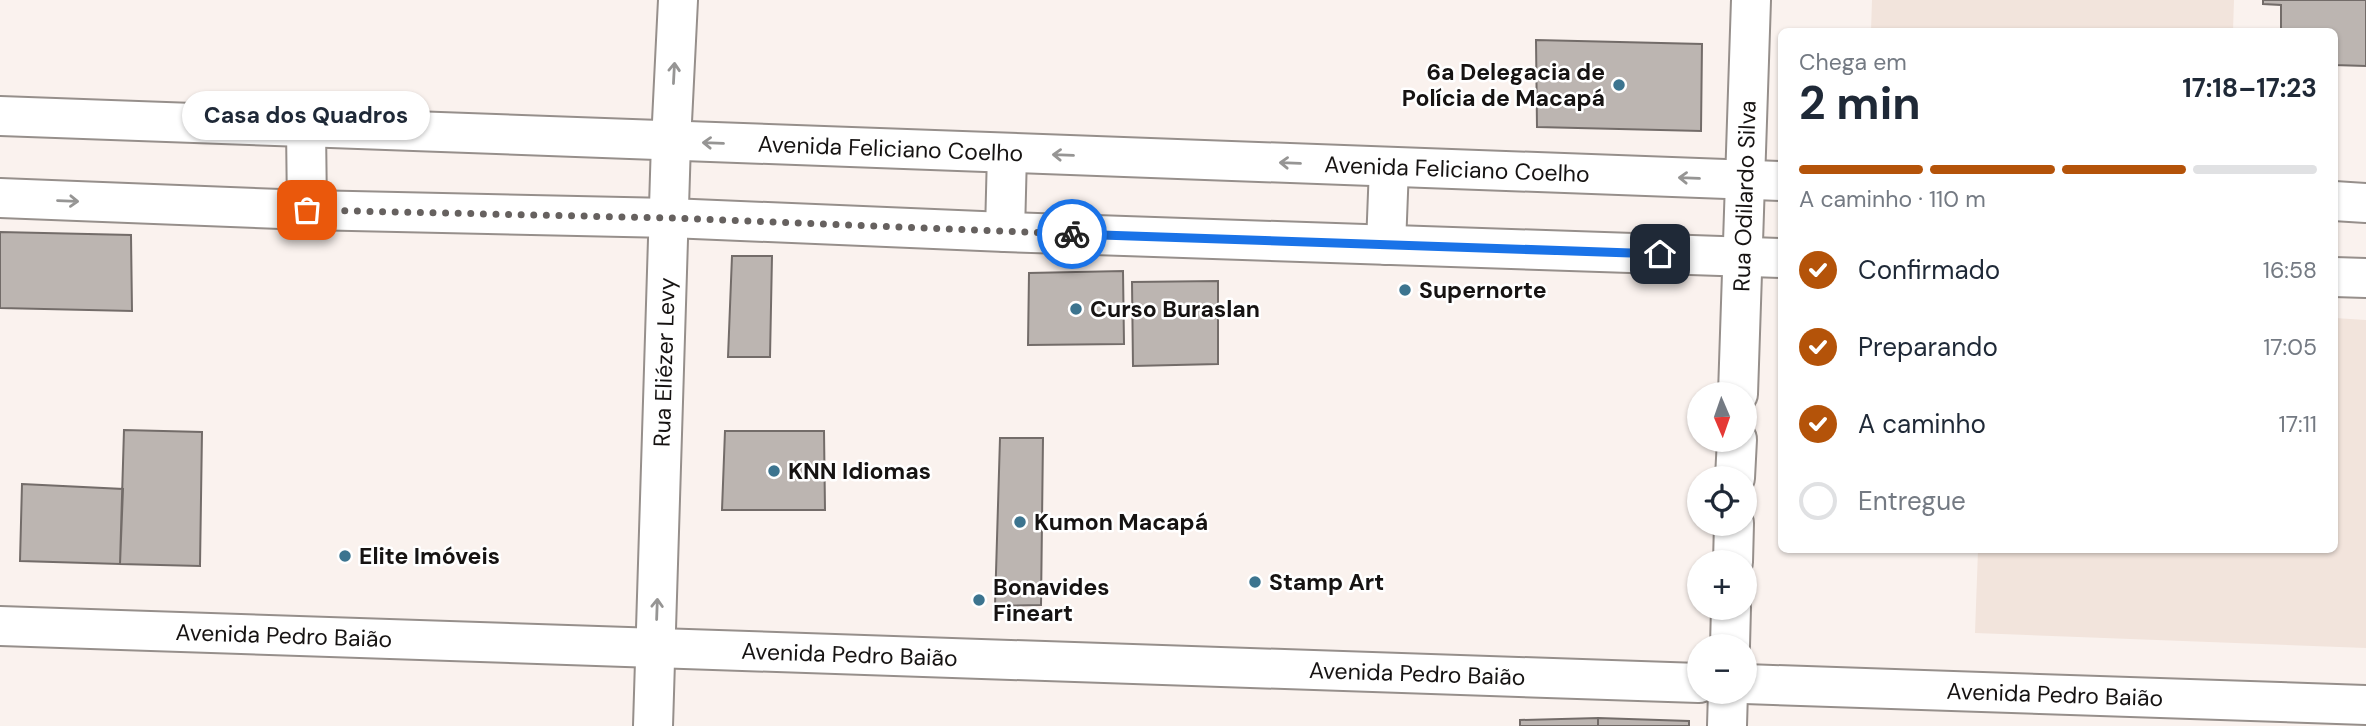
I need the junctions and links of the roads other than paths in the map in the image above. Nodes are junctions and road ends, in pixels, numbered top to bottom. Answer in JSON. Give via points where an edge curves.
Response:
{"nodes":[{"id":1,"x":678,"y":0,"type":"edge"},
{"id":2,"x":1751,"y":0,"type":"edge"},
{"id":3,"x":0,"y":116,"type":"edge"},
{"id":4,"x":306,"y":128,"type":"junction"},
{"id":5,"x":671,"y":142,"type":"junction"},
{"id":6,"x":1007,"y":153,"type":"junction"},
{"id":7,"x":1390,"y":167,"type":"junction"},
{"id":8,"x":1763,"y":180,"type":"edge"},
{"id":9,"x":0,"y":198,"type":"edge"},
{"id":10,"x":2338,"y":201,"type":"edge"},
{"id":11,"x":2366,"y":203,"type":"edge"},
{"id":12,"x":307,"y":210,"type":"junction"},
{"id":13,"x":670,"y":218,"type":"junction"},
{"id":14,"x":1005,"y":232,"type":"junction"},
{"id":15,"x":1385,"y":245,"type":"junction"},
{"id":16,"x":1743,"y":257,"type":"junction"},
{"id":17,"x":1778,"y":258,"type":"edge"},
{"id":18,"x":2338,"y":277,"type":"edge"},
{"id":19,"x":2366,"y":278,"type":"edge"},
{"id":20,"x":1738,"y":382,"type":"edge"},
{"id":21,"x":0,"y":626,"type":"edge"},
{"id":22,"x":656,"y":648,"type":"junction"},
{"id":23,"x":1687,"y":683,"type":"edge"},
{"id":24,"x":1757,"y":684,"type":"edge"},
{"id":25,"x":1728,"y":704,"type":"edge"},
{"id":26,"x":2366,"y":705,"type":"edge"},
{"id":27,"x":653,"y":726,"type":"edge"},
{"id":28,"x":1727,"y":726,"type":"edge"}],
"edges":[{"from":5,"to":1,"type":"street","name":"Rua Eliézer Levy","one_way":true},
{"from":2,"to":8,"type":"street","name":"Rua Odilardo Silva"},
{"from":3,"to":4,"type":"street","name":"Avenida Feliciano Coelho"},
{"from":4,"to":5,"type":"street","name":"Avenida Feliciano Coelho"},
{"from":4,"to":12,"type":"street"},
{"from":6,"to":5,"type":"street","name":"Avenida Feliciano Coelho","one_way":true},
{"from":5,"to":13,"type":"street","name":"Rua Eliézer Levy"},
{"from":7,"to":6,"type":"street","name":"Avenida Feliciano Coelho","one_way":true},
{"from":6,"to":14,"type":"street"},
{"from":8,"to":7,"type":"street","name":"Avenida Feliciano Coelho","one_way":true},
{"from":7,"to":15,"type":"street"},
{"from":8,"to":16,"type":"street","name":"Rua Odilardo Silva"},
{"from":9,"to":12,"type":"street","one_way":true},
{"from":10,"to":11,"type":"street"},
{"from":12,"to":13,"type":"street"},
{"from":13,"to":14,"type":"street"},
{"from":22,"to":13,"type":"street","name":"Rua Eliézer Levy","one_way":true},
{"from":14,"to":15,"type":"street"},
{"from":15,"to":16,"type":"street"},
{"from":16,"to":17,"type":"street"},
{"from":16,"to":20,"type":"street","name":"Rua Odilardo Silva"},
{"from":18,"to":19,"type":"street"},
{"from":21,"to":22,"type":"street","name":"Avenida Pedro Baião"},
{"from":22,"to":23,"type":"street","name":"Avenida Pedro Baião"},
{"from":22,"to":27,"type":"street","name":"Rua Eliézer Levy"},
{"from":24,"to":26,"type":"street","name":"Avenida Pedro Baião"},
{"from":25,"to":28,"type":"street"}]}
